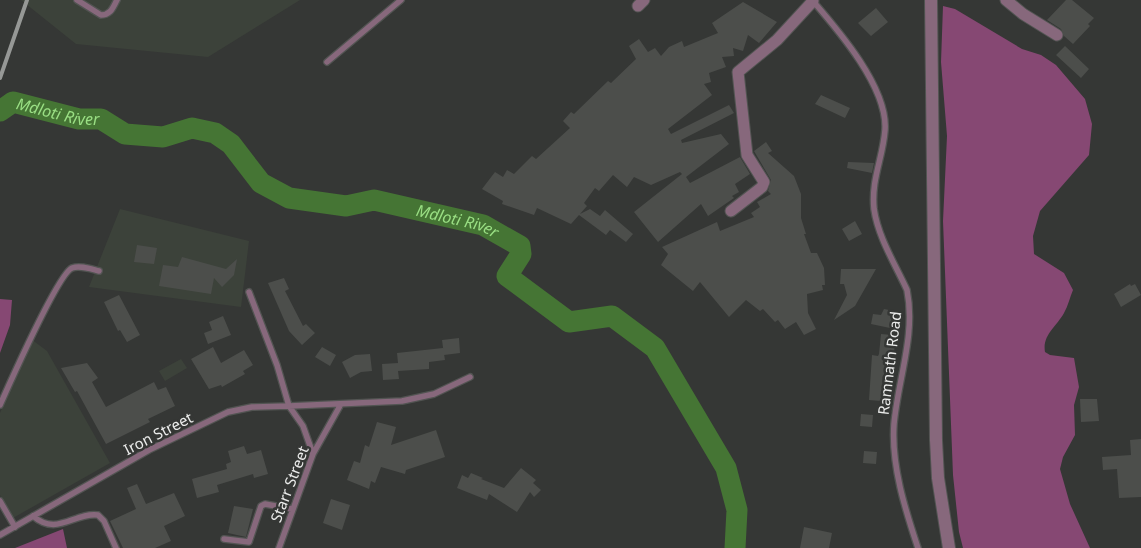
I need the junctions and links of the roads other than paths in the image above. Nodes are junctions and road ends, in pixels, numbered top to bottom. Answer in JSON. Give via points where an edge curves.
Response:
{"nodes":[{"id":1,"x":77,"y":0,"type":"edge"},
{"id":2,"x":117,"y":0,"type":"edge"},
{"id":3,"x":401,"y":0,"type":"edge"},
{"id":4,"x":812,"y":0,"type":"edge"},
{"id":5,"x":931,"y":0,"type":"edge"},
{"id":6,"x":1006,"y":0,"type":"edge"},
{"id":7,"x":1058,"y":35,"type":"dead end"},
{"id":8,"x":327,"y":62,"type":"dead end"},
{"id":9,"x":730,"y":211,"type":"dead end"},
{"id":10,"x":99,"y":271,"type":"dead end"},
{"id":11,"x":249,"y":292,"type":"dead end"},
{"id":12,"x":470,"y":377,"type":"dead end"},
{"id":13,"x":341,"y":404,"type":"junction"},
{"id":14,"x":0,"y":405,"type":"edge"},
{"id":15,"x":289,"y":406,"type":"junction"},
{"id":16,"x":313,"y":454,"type":"junction"},
{"id":17,"x":0,"y":501,"type":"edge"},
{"id":18,"x":292,"y":509,"type":"junction"},
{"id":19,"x":33,"y":516,"type":"junction"},
{"id":20,"x":15,"y":527,"type":"junction"},
{"id":21,"x":0,"y":535,"type":"edge"},
{"id":22,"x":224,"y":539,"type":"dead end"},
{"id":23,"x":116,"y":548,"type":"edge"},
{"id":24,"x":279,"y":548,"type":"edge"},
{"id":25,"x":918,"y":548,"type":"edge"},
{"id":26,"x":949,"y":548,"type":"edge"}],
"edges":[{"from":1,"to":2,"type":"lane","via":[[106,15]]},
{"from":3,"to":8,"type":"lane"},
{"from":4,"to":9,"type":"street","via":[[777,40],[738,72],[747,155],[764,182],[760,189]]},
{"from":4,"to":25,"type":"lane","name":"Ramnath Road","via":[[874,83],[884,114],[883,144],[874,176],[874,210],[909,301],[910,320],[894,424],[900,482]]},
{"from":5,"to":26,"type":"street","via":[[936,440],[938,478]]},
{"from":6,"to":7,"type":"street"},
{"from":10,"to":14,"type":"lane","via":[[78,267],[68,271],[42,316]]},
{"from":11,"to":15,"type":"lane"},
{"from":12,"to":13,"type":"lane","name":"Iron Street","via":[[434,394],[417,398]]},
{"from":13,"to":15,"type":"lane","name":"Iron Street"},
{"from":13,"to":16,"type":"lane","name":"Starr Street"},
{"from":15,"to":16,"type":"lane","via":[[303,426]]},
{"from":15,"to":19,"type":"lane","name":"Iron Street","via":[[252,407],[228,412],[150,450]]},
{"from":16,"to":18,"type":"lane","name":"Starr Street"},
{"from":17,"to":20,"type":"lane"},
{"from":18,"to":22,"type":"lane","via":[[260,506],[249,542]]},
{"from":18,"to":24,"type":"lane","name":"Starr Street"},
{"from":19,"to":20,"type":"lane","name":"Iron Street"},
{"from":19,"to":23,"type":"lane","via":[[41,523],[51,525],[98,515]]},
{"from":20,"to":21,"type":"lane","name":"Iron Street"}]}
